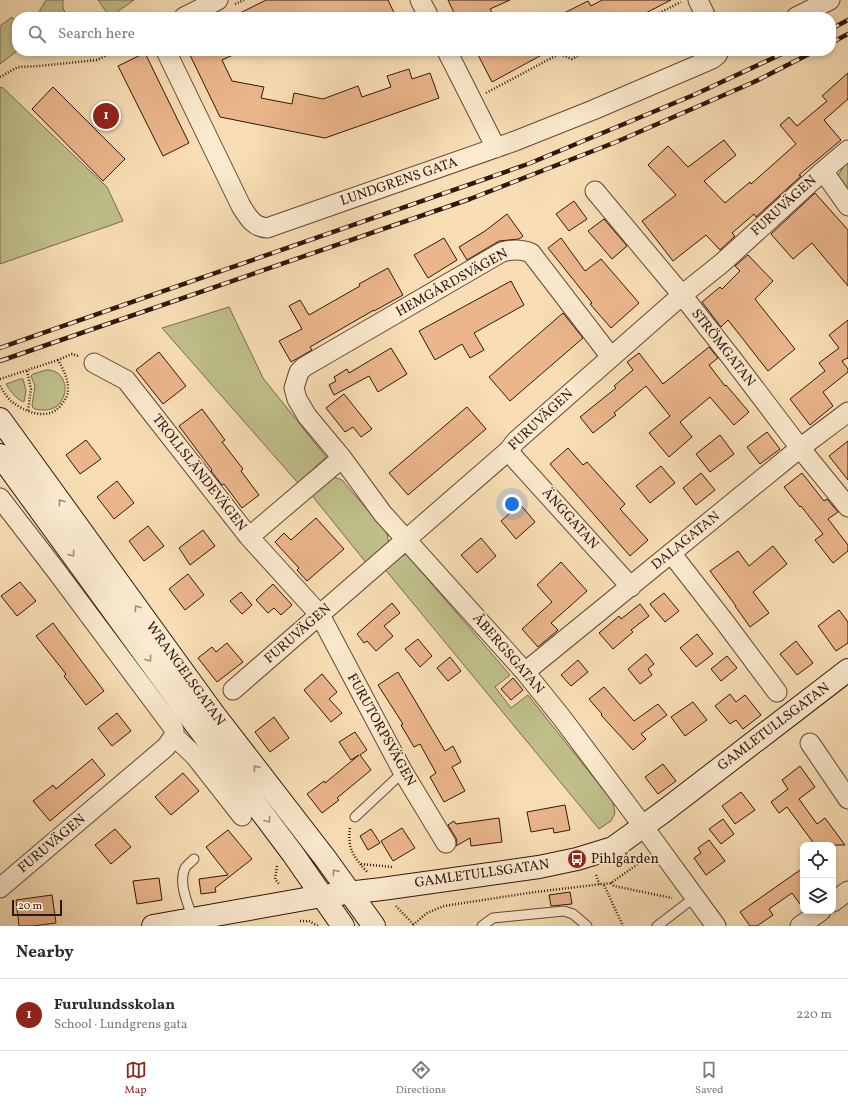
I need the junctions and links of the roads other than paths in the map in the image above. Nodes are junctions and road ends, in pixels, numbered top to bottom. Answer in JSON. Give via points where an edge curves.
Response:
{"nodes":[{"id":1,"x":218,"y":0,"type":"edge"},
{"id":2,"x":420,"y":0,"type":"edge"},
{"id":3,"x":698,"y":0,"type":"edge"},
{"id":4,"x":830,"y":0,"type":"edge"},
{"id":5,"x":194,"y":12,"type":"edge"},
{"id":6,"x":426,"y":12,"type":"edge"},
{"id":7,"x":704,"y":12,"type":"edge"},
{"id":8,"x":806,"y":12,"type":"edge"},
{"id":9,"x":168,"y":56,"type":"edge"},
{"id":10,"x":449,"y":56,"type":"edge"},
{"id":11,"x":717,"y":56,"type":"edge"},
{"id":12,"x":496,"y":148,"type":"junction"},
{"id":13,"x":848,"y":150,"type":"edge"},
{"id":14,"x":823,"y":171,"type":"junction"},
{"id":15,"x":595,"y":191,"type":"dead end"},
{"id":16,"x":848,"y":206,"type":"edge"},
{"id":17,"x":682,"y":295,"type":"junction"},
{"id":18,"x":611,"y":357,"type":"junction"},
{"id":19,"x":94,"y":363,"type":"road end"},
{"id":20,"x":294,"y":388,"type":"joint"},
{"id":21,"x":848,"y":412,"type":"edge"},
{"id":22,"x":0,"y":419,"type":"edge"},
{"id":23,"x":800,"y":448,"type":"junction"},
{"id":24,"x":508,"y":451,"type":"junction"},
{"id":25,"x":0,"y":455,"type":"edge"},
{"id":26,"x":342,"y":458,"type":"junction"},
{"id":27,"x":0,"y":498,"type":"edge"},
{"id":28,"x":848,"y":507,"type":"edge"},
{"id":29,"x":249,"y":537,"type":"junction"},
{"id":30,"x":406,"y":539,"type":"junction"},
{"id":31,"x":671,"y":553,"type":"junction"},
{"id":32,"x":631,"y":586,"type":"junction"},
{"id":33,"x":320,"y":616,"type":"junction"},
{"id":34,"x":848,"y":670,"type":"edge"},
{"id":35,"x":525,"y":672,"type":"junction"},
{"id":36,"x":233,"y":690,"type":"dead end"},
{"id":37,"x":778,"y":692,"type":"dead end"},
{"id":38,"x":174,"y":736,"type":"junction"},
{"id":39,"x":810,"y":743,"type":"dead end"},
{"id":40,"x":403,"y":772,"type":"junction"},
{"id":41,"x":848,"y":799,"type":"edge"},
{"id":42,"x":242,"y":816,"type":"dead end"},
{"id":43,"x":355,"y":817,"type":"dead end"},
{"id":44,"x":643,"y":826,"type":"junction"},
{"id":45,"x":446,"y":843,"type":"dead end"},
{"id":46,"x":194,"y":859,"type":"dead end"},
{"id":47,"x":0,"y":888,"type":"edge"},
{"id":48,"x":848,"y":891,"type":"edge"},
{"id":49,"x":351,"y":893,"type":"junction"},
{"id":50,"x":322,"y":896,"type":"junction"},
{"id":51,"x":692,"y":900,"type":"junction"},
{"id":52,"x":836,"y":900,"type":"edge"},
{"id":53,"x":817,"y":914,"type":"edge"},
{"id":54,"x":193,"y":919,"type":"junction"},
{"id":55,"x":159,"y":926,"type":"edge"},
{"id":56,"x":343,"y":926,"type":"edge"},
{"id":57,"x":374,"y":926,"type":"edge"},
{"id":58,"x":482,"y":926,"type":"edge"},
{"id":59,"x":587,"y":926,"type":"edge"},
{"id":60,"x":657,"y":926,"type":"edge"},
{"id":61,"x":716,"y":926,"type":"edge"},
{"id":62,"x":800,"y":926,"type":"edge"}],
"edges":[{"from":1,"to":5,"type":"street"},
{"from":2,"to":6,"type":"street"},
{"from":3,"to":7,"type":"street"},
{"from":4,"to":8,"type":"street"},
{"from":9,"to":12,"type":"street","name":"LUNDGRENS GATA","via":[[241,206],[250,221],[262,227],[272,226]]},
{"from":10,"to":12,"type":"street"},
{"from":11,"to":12,"type":"street","name":"LUNDGRENS GATA","via":[[594,110]]},
{"from":13,"to":14,"type":"street","name":"FURUVÄGEN"},
{"from":14,"to":16,"type":"street"},
{"from":14,"to":17,"type":"street","name":"FURUVÄGEN","via":[[722,263]]},
{"from":15,"to":17,"type":"street","name":"STRÖMGATAN"},
{"from":17,"to":18,"type":"street","name":"FURUVÄGEN"},
{"from":17,"to":23,"type":"street","name":"STRÖMGATAN"},
{"from":18,"to":20,"type":"street","name":"HEMGÅRDSVÄGEN","via":[[531,253],[511,250],[502,252],[304,367],[299,372]]},
{"from":18,"to":24,"type":"street","name":"FURUVÄGEN","via":[[516,440]]},
{"from":19,"to":29,"type":"street","name":"TROLLSLÄNDEVÄGEN","via":[[126,380]]},
{"from":20,"to":26,"type":"street","name":"ÅBERGSGATAN","via":[[307,416]]},
{"from":21,"to":23,"type":"street","name":"DALAGATAN"},
{"from":49,"to":22,"type":"main road","name":"WRANGELSGATAN","one_way":true,"via":[[213,713]]},
{"from":23,"to":28,"type":"street","name":"STRÖMGATAN"},
{"from":23,"to":31,"type":"street","name":"DALAGATAN"},
{"from":24,"to":30,"type":"street","name":"FURUVÄGEN"},
{"from":24,"to":32,"type":"street","name":"ÄNGGATAN"},
{"from":25,"to":50,"type":"main road","name":"WRANGELSGATAN","one_way":true},
{"from":26,"to":29,"type":"street","name":"TROLLSLÄNDEVÄGEN"},
{"from":26,"to":30,"type":"street","name":"ÅBERGSGATAN","via":[[383,514]]},
{"from":27,"to":38,"type":"street","via":[[172,726]]},
{"from":29,"to":33,"type":"street","name":"FURUTORPSVÄGEN"},
{"from":30,"to":33,"type":"street","name":"FURUVÄGEN"},
{"from":30,"to":35,"type":"street","name":"ÅBERGSGATAN"},
{"from":31,"to":32,"type":"street","name":"DALAGATAN"},
{"from":31,"to":37,"type":"street"},
{"from":32,"to":35,"type":"street","name":"DALAGATAN"},
{"from":33,"to":36,"type":"street","name":"FURUVÄGEN"},
{"from":33,"to":40,"type":"street","name":"FURUTORPSVÄGEN"},
{"from":34,"to":44,"type":"main road","name":"GAMLETULLSGATAN"},
{"from":35,"to":44,"type":"street","name":"ÅBERGSGATAN"},
{"from":38,"to":42,"type":"street","via":[[195,756]]},
{"from":38,"to":47,"type":"street","name":"FURUVÄGEN","via":[[166,747]]},
{"from":39,"to":41,"type":"street"},
{"from":40,"to":43,"type":"lane"},
{"from":40,"to":45,"type":"street","name":"FURUTORPSVÄGEN"},
{"from":44,"to":49,"type":"main road","name":"GAMLETULLSGATAN","via":[[613,848],[577,859]]},
{"from":44,"to":51,"type":"street","name":"ÅBERGSGATAN"},
{"from":46,"to":54,"type":"lane","via":[[185,867],[182,876],[185,896]]},
{"from":48,"to":52,"type":"street"},
{"from":49,"to":50,"type":"main road","name":"GAMLETULLSGATAN"},
{"from":49,"to":57,"type":"main road","name":"WRANGELSGATAN"},
{"from":50,"to":54,"type":"main road","name":"GAMLETULLSGATAN"},
{"from":50,"to":56,"type":"main road","name":"WRANGELSGATAN"},
{"from":51,"to":60,"type":"lane"},
{"from":51,"to":61,"type":"street","name":"ÅBERGSGATAN"},
{"from":53,"to":62,"type":"street"},
{"from":54,"to":55,"type":"main road","name":"GAMLETULLSGATAN"},
{"from":58,"to":59,"type":"lane","via":[[494,918],[564,911],[573,914]]}]}
